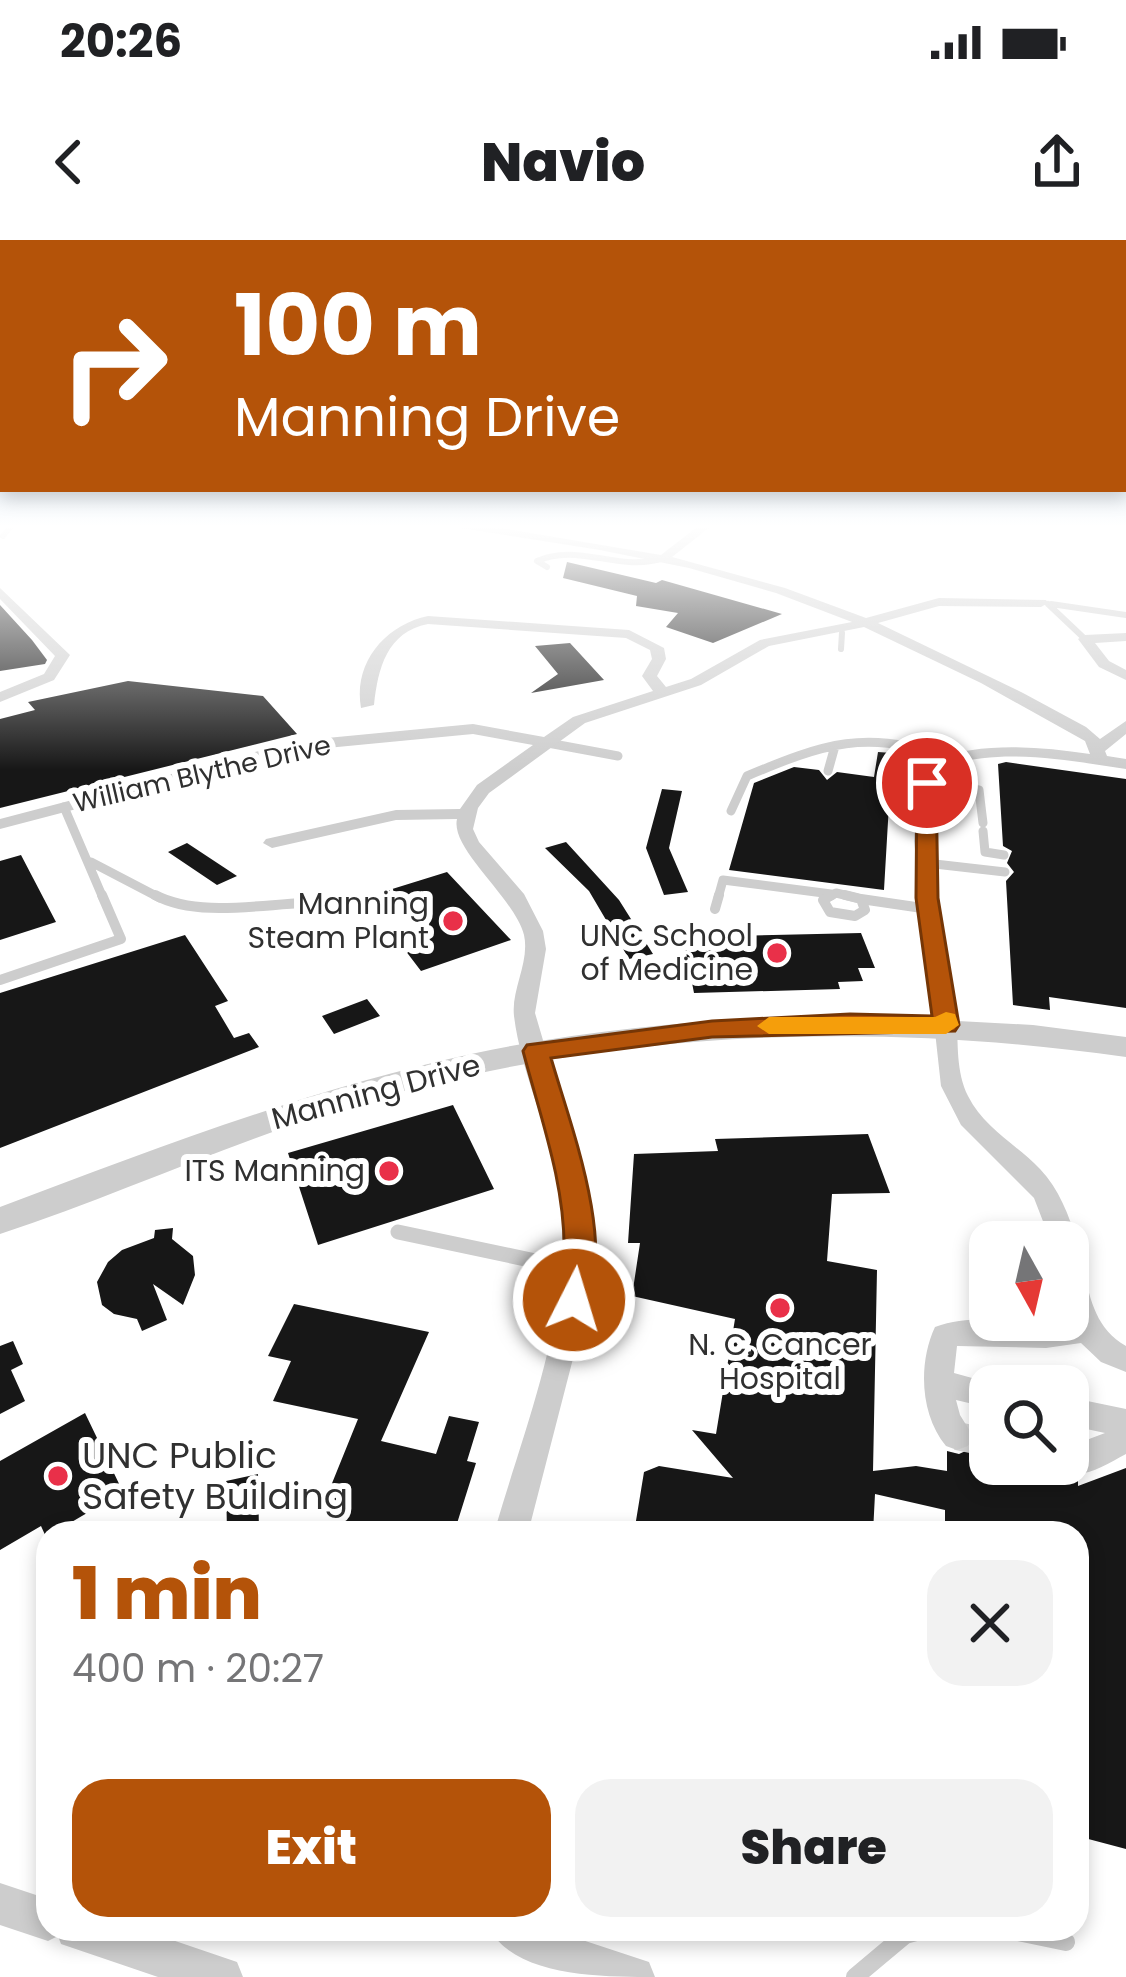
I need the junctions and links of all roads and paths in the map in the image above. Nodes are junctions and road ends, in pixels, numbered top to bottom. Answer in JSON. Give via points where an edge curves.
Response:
{"nodes":[{"id":1,"x":16,"y":608,"type":"edge"},
{"id":2,"x":826,"y":608,"type":"edge"},
{"id":3,"x":923,"y":608,"type":"edge"},
{"id":4,"x":1051,"y":608,"type":"edge"},
{"id":5,"x":1073,"y":608,"type":"edge"},
{"id":6,"x":1126,"y":616,"type":"edge"},
{"id":7,"x":864,"y":623,"type":"junction"},
{"id":8,"x":842,"y":633,"type":"dead end"},
{"id":9,"x":1126,"y":637,"type":"edge"},
{"id":10,"x":1085,"y":639,"type":"junction"},
{"id":11,"x":841,"y":649,"type":"dead end"},
{"id":12,"x":1124,"y":674,"type":"edge"},
{"id":13,"x":663,"y":692,"type":"junction"},
{"id":14,"x":0,"y":697,"type":"edge"},
{"id":15,"x":366,"y":705,"type":"dead end"},
{"id":16,"x":1126,"y":726,"type":"edge"},
{"id":17,"x":548,"y":743,"type":"junction"},
{"id":18,"x":835,"y":746,"type":"junction"},
{"id":19,"x":1099,"y":755,"type":"junction"},
{"id":20,"x":617,"y":756,"type":"dead end"},
{"id":21,"x":948,"y":758,"type":"junction"},
{"id":22,"x":1126,"y":764,"type":"edge"},
{"id":23,"x":828,"y":771,"type":"dead end"},
{"id":24,"x":927,"y":783,"type":"junction"},
{"id":25,"x":64,"y":807,"type":"junction"},
{"id":26,"x":731,"y":811,"type":"dead end"},
{"id":27,"x":467,"y":814,"type":"junction"},
{"id":28,"x":0,"y":824,"type":"edge"},
{"id":29,"x":272,"y":843,"type":"dead end"},
{"id":30,"x":1004,"y":855,"type":"dead end"},
{"id":31,"x":92,"y":862,"type":"junction"},
{"id":32,"x":926,"y":863,"type":"junction"},
{"id":33,"x":1005,"y":872,"type":"dead end"},
{"id":34,"x":831,"y":894,"type":"junction"},
{"id":35,"x":861,"y":898,"type":"junction"},
{"id":36,"x":303,"y":903,"type":"dead end"},
{"id":37,"x":715,"y":909,"type":"dead end"},
{"id":38,"x":929,"y":909,"type":"junction"},
{"id":39,"x":0,"y":980,"type":"edge"},
{"id":40,"x":946,"y":1025,"type":"junction"},
{"id":41,"x":1126,"y":1047,"type":"edge"},
{"id":42,"x":536,"y":1051,"type":"junction"},
{"id":43,"x":0,"y":1221,"type":"edge"},
{"id":44,"x":1056,"y":1221,"type":"edge"},
{"id":45,"x":398,"y":1232,"type":"dead end"},
{"id":46,"x":579,"y":1270,"type":"junction"},
{"id":47,"x":1089,"y":1331,"type":"edge"},
{"id":48,"x":969,"y":1333,"type":"edge"},
{"id":49,"x":1126,"y":1359,"type":"edge"},
{"id":50,"x":942,"y":1384,"type":"junction"},
{"id":51,"x":969,"y":1390,"type":"edge"},
{"id":52,"x":1089,"y":1416,"type":"edge"},
{"id":53,"x":1126,"y":1424,"type":"edge"},
{"id":54,"x":957,"y":1436,"type":"dead end"},
{"id":55,"x":1126,"y":1438,"type":"edge"},
{"id":56,"x":1089,"y":1457,"type":"edge"},
{"id":57,"x":515,"y":1521,"type":"edge"},
{"id":58,"x":0,"y":1904,"type":"edge"},
{"id":59,"x":36,"y":1916,"type":"edge"},
{"id":60,"x":112,"y":1941,"type":"edge"},
{"id":61,"x":530,"y":1941,"type":"edge"},
{"id":62,"x":898,"y":1941,"type":"edge"},
{"id":63,"x":1061,"y":1941,"type":"edge"},
{"id":64,"x":1066,"y":1942,"type":"dead end"},
{"id":65,"x":222,"y":1977,"type":"edge"},
{"id":66,"x":634,"y":1977,"type":"edge"},
{"id":67,"x":855,"y":1977,"type":"edge"}],
"edges":[{"from":1,"to":14,"type":"street","via":[[63,655],[49,677]]},
{"from":2,"to":7,"type":"street"},
{"from":3,"to":7,"type":"street"},
{"from":4,"to":10,"type":"lane"},
{"from":5,"to":6,"type":"lane"},
{"from":7,"to":13,"type":"street","via":[[765,643],[721,671]]},
{"from":7,"to":19,"type":"street","via":[[1073,726]]},
{"from":8,"to":11,"type":"lane"},
{"from":9,"to":10,"type":"street"},
{"from":10,"to":12,"type":"street"},
{"from":13,"to":15,"type":"street","via":[[649,676],[657,648],[629,634],[428,620],[405,625],[381,649]]},
{"from":13,"to":17,"type":"street","via":[[590,715]]},
{"from":16,"to":19,"type":"street"},
{"from":17,"to":20,"type":"lane"},
{"from":17,"to":25,"type":"street","name":"William Blythe Drive","via":[[473,729],[345,740]]},
{"from":17,"to":27,"type":"street","via":[[483,789]]},
{"from":18,"to":21,"type":"lane","via":[[894,738]]},
{"from":18,"to":23,"type":"lane"},
{"from":18,"to":26,"type":"lane","via":[[747,776]]},
{"from":19,"to":21,"type":"street"},
{"from":19,"to":22,"type":"street"},
{"from":21,"to":24,"type":"street","via":[[935,764]]},
{"from":24,"to":30,"type":"lane","via":[[979,790],[985,851]]},
{"from":24,"to":32,"type":"street"},
{"from":25,"to":28,"type":"street","name":"William Blythe Drive"},
{"from":25,"to":31,"type":"lane"},
{"from":27,"to":29,"type":"street","via":[[396,815]]},
{"from":27,"to":42,"type":"street","via":[[470,844],[531,922],[536,949],[524,1009]]},
{"from":31,"to":36,"type":"lane","via":[[168,902]]},
{"from":31,"to":39,"type":"lane","via":[[121,939]]},
{"from":32,"to":33,"type":"lane"},
{"from":32,"to":38,"type":"street"},
{"from":34,"to":35,"type":"lane"},
{"from":34,"to":35,"type":"lane","via":[[825,908],[846,917],[865,910]]},
{"from":34,"to":37,"type":"lane","via":[[723,880]]},
{"from":35,"to":38,"type":"lane"},
{"from":38,"to":40,"type":"street"},
{"from":40,"to":41,"type":"street","name":"Manning Drive"},
{"from":40,"to":42,"type":"street","name":"Manning Drive","via":[[712,1029]]},
{"from":40,"to":44,"type":"street","via":[[958,1100],[1044,1188]]},
{"from":42,"to":43,"type":"street","name":"Manning Drive","via":[[268,1120]]},
{"from":42,"to":46,"type":"street","via":[[572,1183]]},
{"from":45,"to":46,"type":"lane"},
{"from":46,"to":57,"type":"street"},
{"from":47,"to":49,"type":"street"},
{"from":48,"to":50,"type":"street","via":[[945,1336]]},
{"from":50,"to":51,"type":"street"},
{"from":50,"to":54,"type":"street","via":[[945,1422]]},
{"from":52,"to":53,"type":"street"},
{"from":55,"to":56,"type":"street"},
{"from":58,"to":59,"type":"street"},
{"from":60,"to":65,"type":"street"},
{"from":61,"to":66,"type":"street"},
{"from":62,"to":67,"type":"lane"},
{"from":63,"to":64,"type":"lane"}]}
